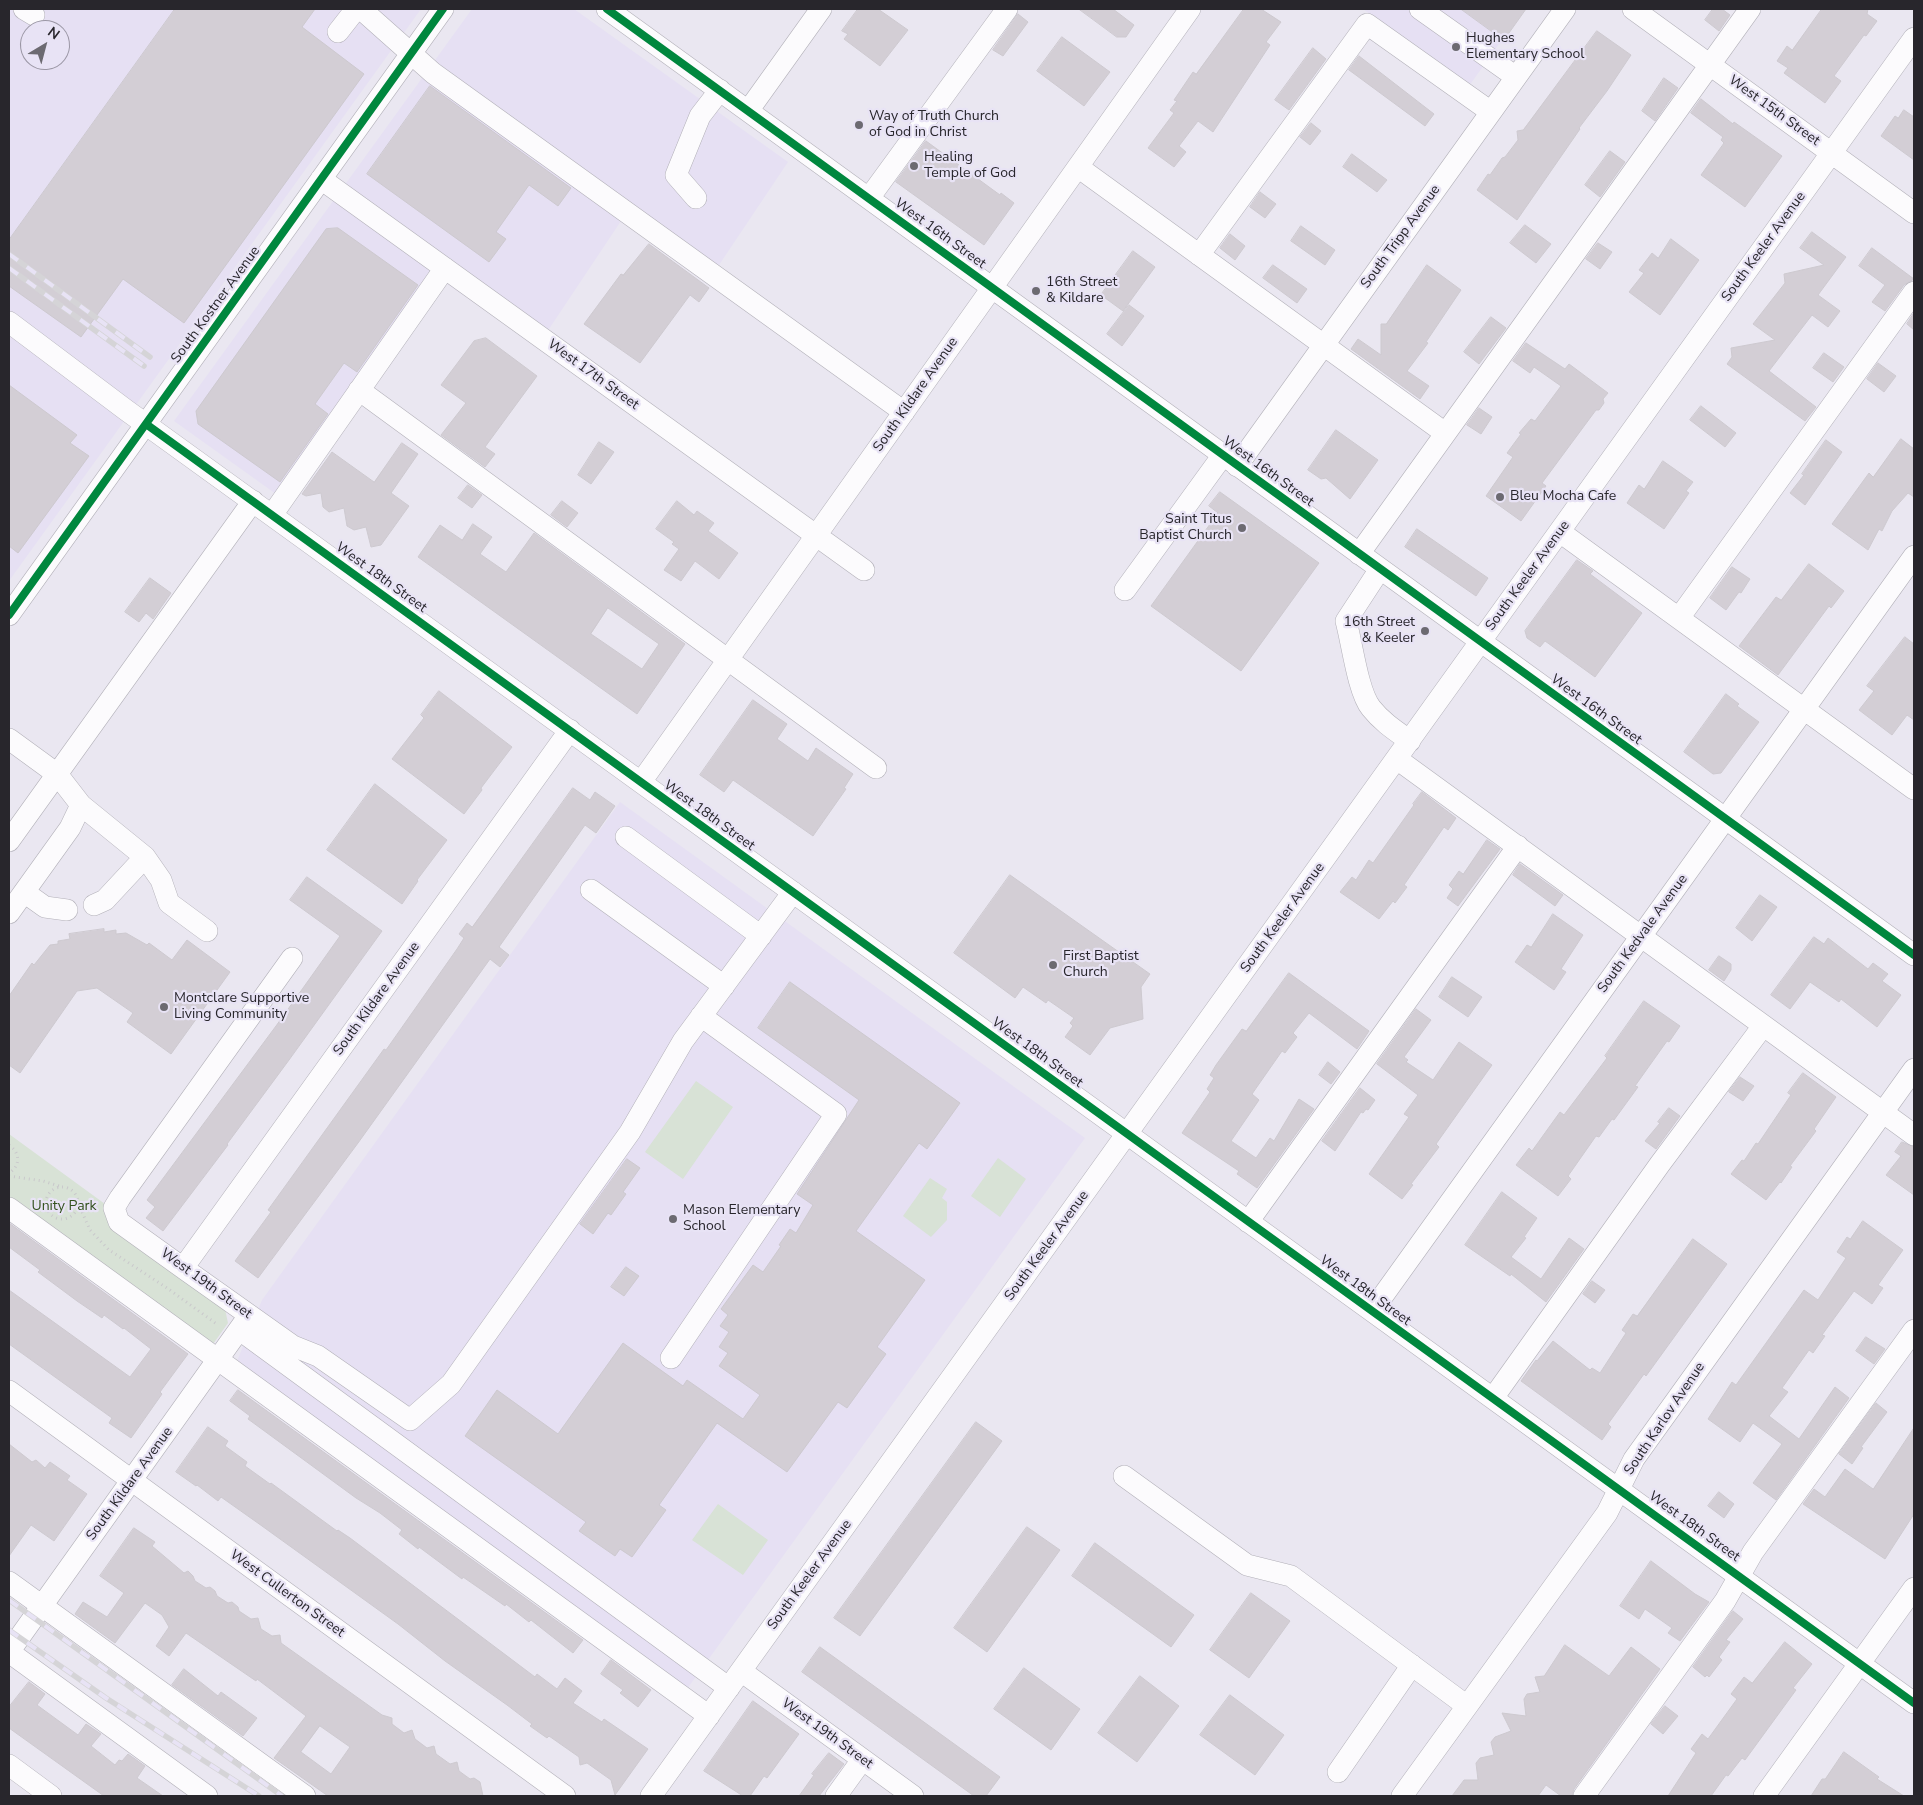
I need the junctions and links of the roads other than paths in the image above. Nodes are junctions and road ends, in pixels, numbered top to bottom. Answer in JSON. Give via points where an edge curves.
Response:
{"nodes":[{"id":1,"x":356,"y":9,"type":"edge"},
{"id":2,"x":361,"y":9,"type":"edge"},
{"id":3,"x":443,"y":9,"type":"edge"},
{"id":4,"x":607,"y":9,"type":"edge"},
{"id":5,"x":821,"y":9,"type":"edge"},
{"id":6,"x":1006,"y":9,"type":"edge"},
{"id":7,"x":1190,"y":9,"type":"edge"},
{"id":8,"x":1420,"y":9,"type":"edge"},
{"id":9,"x":1565,"y":9,"type":"edge"},
{"id":10,"x":1633,"y":9,"type":"edge"},
{"id":11,"x":1750,"y":9,"type":"edge"},
{"id":12,"x":631,"y":16,"type":"edge"},
{"id":13,"x":338,"y":32,"type":"dead end"},
{"id":14,"x":1914,"y":38,"type":"edge"},
{"id":15,"x":412,"y":52,"type":"junction"},
{"id":16,"x":1710,"y":64,"type":"junction"},
{"id":17,"x":1516,"y":77,"type":"junction"},
{"id":18,"x":720,"y":90,"type":"junction"},
{"id":19,"x":748,"y":111,"type":"junction"},
{"id":20,"x":1491,"y":112,"type":"junction"},
{"id":21,"x":1832,"y":153,"type":"junction"},
{"id":22,"x":1078,"y":167,"type":"junction"},
{"id":23,"x":321,"y":179,"type":"junction"},
{"id":24,"x":696,"y":198,"type":"dead end"},
{"id":25,"x":869,"y":198,"type":"junction"},
{"id":26,"x":1914,"y":213,"type":"edge"},
{"id":27,"x":1200,"y":255,"type":"junction"},
{"id":28,"x":445,"y":268,"type":"junction"},
{"id":29,"x":992,"y":288,"type":"junction"},
{"id":30,"x":1914,"y":292,"type":"edge"},
{"id":31,"x":9,"y":322,"type":"edge"},
{"id":32,"x":1324,"y":344,"type":"junction"},
{"id":33,"x":359,"y":390,"type":"junction"},
{"id":34,"x":904,"y":412,"type":"junction"},
{"id":35,"x":146,"y":424,"type":"junction"},
{"id":36,"x":1445,"y":433,"type":"junction"},
{"id":37,"x":1230,"y":460,"type":"junction"},
{"id":38,"x":252,"y":501,"type":"junction"},
{"id":39,"x":272,"y":515,"type":"junction"},
{"id":40,"x":1560,"y":532,"type":"junction"},
{"id":41,"x":816,"y":535,"type":"junction"},
{"id":42,"x":1359,"y":554,"type":"junction"},
{"id":43,"x":1914,"y":556,"type":"edge"},
{"id":44,"x":1380,"y":569,"type":"junction"},
{"id":45,"x":864,"y":570,"type":"dead end"},
{"id":46,"x":1125,"y":590,"type":"dead end"},
{"id":47,"x":9,"y":615,"type":"edge"},
{"id":48,"x":1679,"y":618,"type":"junction"},
{"id":49,"x":1481,"y":642,"type":"junction"},
{"id":50,"x":728,"y":660,"type":"junction"},
{"id":51,"x":1805,"y":709,"type":"junction"},
{"id":52,"x":570,"y":730,"type":"junction"},
{"id":53,"x":9,"y":739,"type":"edge"},
{"id":54,"x":1410,"y":741,"type":"junction"},
{"id":55,"x":1397,"y":759,"type":"junction"},
{"id":56,"x":876,"y":768,"type":"dead end"},
{"id":57,"x":57,"y":774,"type":"junction"},
{"id":58,"x":641,"y":782,"type":"junction"},
{"id":59,"x":1914,"y":789,"type":"edge"},
{"id":60,"x":81,"y":805,"type":"junction"},
{"id":61,"x":1726,"y":819,"type":"junction"},
{"id":62,"x":626,"y":837,"type":"dead end"},
{"id":63,"x":9,"y":841,"type":"edge"},
{"id":64,"x":1518,"y":846,"type":"junction"},
{"id":65,"x":145,"y":856,"type":"junction"},
{"id":66,"x":591,"y":890,"type":"dead end"},
{"id":67,"x":24,"y":892,"type":"junction"},
{"id":68,"x":793,"y":892,"type":"junction"},
{"id":69,"x":94,"y":906,"type":"dead end"},
{"id":70,"x":67,"y":910,"type":"dead end"},
{"id":71,"x":9,"y":913,"type":"edge"},
{"id":72,"x":207,"y":931,"type":"dead end"},
{"id":73,"x":761,"y":936,"type":"junction"},
{"id":74,"x":1641,"y":937,"type":"junction"},
{"id":75,"x":1914,"y":955,"type":"edge"},
{"id":76,"x":292,"y":958,"type":"dead end"},
{"id":77,"x":724,"y":986,"type":"junction"},
{"id":78,"x":701,"y":1016,"type":"junction"},
{"id":79,"x":1763,"y":1026,"type":"junction"},
{"id":80,"x":1914,"y":1069,"type":"edge"},
{"id":81,"x":1883,"y":1112,"type":"junction"},
{"id":82,"x":1128,"y":1134,"type":"junction"},
{"id":83,"x":1914,"y":1135,"type":"edge"},
{"id":84,"x":9,"y":1208,"type":"edge"},
{"id":85,"x":1248,"y":1222,"type":"junction"},
{"id":86,"x":183,"y":1268,"type":"junction"},
{"id":87,"x":1372,"y":1311,"type":"junction"},
{"id":88,"x":245,"y":1322,"type":"junction"},
{"id":89,"x":1914,"y":1330,"type":"edge"},
{"id":90,"x":671,"y":1358,"type":"dead end"},
{"id":91,"x":218,"y":1361,"type":"junction"},
{"id":92,"x":9,"y":1391,"type":"edge"},
{"id":93,"x":1493,"y":1398,"type":"junction"},
{"id":94,"x":1124,"y":1476,"type":"dead end"},
{"id":95,"x":132,"y":1481,"type":"junction"},
{"id":96,"x":1619,"y":1489,"type":"junction"},
{"id":97,"x":1739,"y":1576,"type":"junction"},
{"id":98,"x":9,"y":1582,"type":"edge"},
{"id":99,"x":1914,"y":1588,"type":"edge"},
{"id":100,"x":42,"y":1606,"type":"junction"},
{"id":101,"x":9,"y":1652,"type":"edge"},
{"id":102,"x":1860,"y":1663,"type":"junction"},
{"id":103,"x":1412,"y":1665,"type":"junction"},
{"id":104,"x":735,"y":1680,"type":"junction"},
{"id":105,"x":1914,"y":1703,"type":"edge"},
{"id":106,"x":1467,"y":1706,"type":"junction"},
{"id":107,"x":709,"y":1716,"type":"junction"},
{"id":108,"x":862,"y":1760,"type":"junction"},
{"id":109,"x":9,"y":1766,"type":"edge"},
{"id":110,"x":1338,"y":1772,"type":"dead end"},
{"id":111,"x":51,"y":1796,"type":"edge"},
{"id":112,"x":207,"y":1796,"type":"edge"},
{"id":113,"x":305,"y":1796,"type":"edge"},
{"id":114,"x":565,"y":1796,"type":"edge"},
{"id":115,"x":651,"y":1796,"type":"edge"},
{"id":116,"x":836,"y":1796,"type":"edge"},
{"id":117,"x":913,"y":1796,"type":"edge"},
{"id":118,"x":1402,"y":1796,"type":"edge"},
{"id":119,"x":1584,"y":1796,"type":"edge"},
{"id":120,"x":1764,"y":1796,"type":"edge"}],
"edges":[{"from":1,"to":13,"type":"street"},
{"from":2,"to":15,"type":"street"},
{"from":3,"to":15,"type":"street","name":"South Kostner Avenue"},
{"from":4,"to":12,"type":"street","name":"West 16th Street"},
{"from":5,"to":19,"type":"street"},
{"from":6,"to":25,"type":"street"},
{"from":7,"to":22,"type":"street","name":"South Kildare Avenue"},
{"from":8,"to":17,"type":"street"},
{"from":9,"to":17,"type":"street","name":"South Tripp Avenue"},
{"from":10,"to":16,"type":"street","name":"West 15th Street"},
{"from":11,"to":16,"type":"street"},
{"from":12,"to":18,"type":"street","name":"West 16th Street"},
{"from":14,"to":21,"type":"street","name":"South Keeler Avenue"},
{"from":15,"to":23,"type":"street","name":"South Kostner Avenue"},
{"from":15,"to":34,"type":"street","via":[[433,73]]},
{"from":16,"to":21,"type":"street","name":"West 15th Street"},
{"from":16,"to":36,"type":"street"},
{"from":17,"to":20,"type":"street","name":"South Tripp Avenue"},
{"from":18,"to":19,"type":"street","name":"West 16th Street"},
{"from":18,"to":24,"type":"street","via":[[700,116],[676,175]]},
{"from":19,"to":25,"type":"street","name":"West 16th Street"},
{"from":20,"to":27,"type":"street","via":[[1367,24]]},
{"from":20,"to":32,"type":"street","name":"South Tripp Avenue"},
{"from":21,"to":26,"type":"street","name":"West 15th Street"},
{"from":21,"to":40,"type":"street","name":"South Keeler Avenue"},
{"from":22,"to":27,"type":"street"},
{"from":22,"to":29,"type":"street","name":"South Kildare Avenue"},
{"from":23,"to":28,"type":"street","name":"West 17th Street"},
{"from":23,"to":35,"type":"street","name":"South Kostner Avenue"},
{"from":25,"to":29,"type":"street","name":"West 16th Street"},
{"from":27,"to":32,"type":"street"},
{"from":28,"to":33,"type":"street"},
{"from":28,"to":41,"type":"street","name":"West 17th Street"},
{"from":29,"to":34,"type":"street","name":"South Kildare Avenue"},
{"from":29,"to":37,"type":"street","name":"West 16th Street"},
{"from":30,"to":48,"type":"street"},
{"from":31,"to":35,"type":"street","name":"West 18th Street"},
{"from":32,"to":36,"type":"street"},
{"from":32,"to":37,"type":"street","name":"South Tripp Avenue"},
{"from":33,"to":39,"type":"street"},
{"from":33,"to":50,"type":"street"},
{"from":34,"to":41,"type":"street","name":"South Kildare Avenue"},
{"from":35,"to":38,"type":"street","name":"West 18th Street"},
{"from":35,"to":47,"type":"street","name":"South Kostner Avenue"},
{"from":36,"to":42,"type":"street"},
{"from":37,"to":42,"type":"street","name":"West 16th Street"},
{"from":37,"to":46,"type":"street","name":"South Tripp Avenue"},
{"from":38,"to":39,"type":"street","name":"West 18th Street"},
{"from":38,"to":57,"type":"street"},
{"from":39,"to":52,"type":"street","name":"West 18th Street"},
{"from":40,"to":48,"type":"street"},
{"from":40,"to":49,"type":"street","name":"South Keeler Avenue"},
{"from":41,"to":45,"type":"street","name":"West 17th Street"},
{"from":41,"to":50,"type":"street","name":"South Kildare Avenue"},
{"from":42,"to":44,"type":"street","name":"West 16th Street"},
{"from":43,"to":51,"type":"street","name":"South Kedvale Avenue"},
{"from":44,"to":49,"type":"street","name":"West 16th Street"},
{"from":44,"to":54,"type":"street","via":[[1346,622],[1360,681],[1370,707],[1386,724]]},
{"from":48,"to":51,"type":"street"},
{"from":49,"to":54,"type":"street","name":"South Keeler Avenue"},
{"from":49,"to":61,"type":"street","name":"West 16th Street"},
{"from":50,"to":56,"type":"street"},
{"from":50,"to":58,"type":"street","name":"South Kildare Avenue"},
{"from":51,"to":59,"type":"street"},
{"from":51,"to":61,"type":"street","name":"South Kedvale Avenue"},
{"from":52,"to":58,"type":"street","name":"West 18th Street"},
{"from":52,"to":86,"type":"street","name":"South Kildare Avenue"},
{"from":53,"to":57,"type":"street"},
{"from":54,"to":55,"type":"street","name":"South Keeler Avenue"},
{"from":55,"to":64,"type":"street"},
{"from":55,"to":82,"type":"street","name":"South Keeler Avenue"},
{"from":57,"to":60,"type":"street"},
{"from":57,"to":63,"type":"street"},
{"from":58,"to":68,"type":"street","name":"West 18th Street"},
{"from":60,"to":65,"type":"street"},
{"from":60,"to":67,"type":"street","via":[[70,828]]},
{"from":61,"to":74,"type":"street","name":"South Kedvale Avenue"},
{"from":61,"to":75,"type":"street","name":"West 16th Street"},
{"from":62,"to":73,"type":"street"},
{"from":64,"to":74,"type":"street"},
{"from":64,"to":85,"type":"street"},
{"from":65,"to":69,"type":"street","via":[[105,900]]},
{"from":65,"to":72,"type":"street","via":[[161,880],[169,903]]},
{"from":66,"to":77,"type":"street"},
{"from":67,"to":70,"type":"street","via":[[45,907]]},
{"from":67,"to":71,"type":"street"},
{"from":68,"to":73,"type":"street"},
{"from":68,"to":82,"type":"street","name":"West 18th Street"},
{"from":73,"to":77,"type":"street"},
{"from":74,"to":79,"type":"street"},
{"from":74,"to":87,"type":"street","name":"South Kedvale Avenue"},
{"from":76,"to":86,"type":"street","name":"West 19th Street","via":[[114,1208],[120,1222]]},
{"from":77,"to":78,"type":"street"},
{"from":78,"to":88,"type":"street","name":"West 19th Street","via":[[630,1132],[451,1384],[410,1420],[318,1356]]},
{"from":78,"to":90,"type":"street","via":[[836,1114]]},
{"from":79,"to":81,"type":"street"},
{"from":79,"to":93,"type":"street"},
{"from":80,"to":81,"type":"street","name":"South Karlov Avenue"},
{"from":81,"to":83,"type":"street"},
{"from":81,"to":96,"type":"street","name":"South Karlov Avenue","via":[[1634,1459]]},
{"from":82,"to":85,"type":"street","name":"West 18th Street"},
{"from":82,"to":104,"type":"street","name":"South Keeler Avenue"},
{"from":84,"to":91,"type":"street"},
{"from":85,"to":87,"type":"street","name":"West 18th Street"},
{"from":86,"to":88,"type":"street","name":"West 19th Street"},
{"from":87,"to":93,"type":"street","name":"West 18th Street"},
{"from":88,"to":91,"type":"street","name":"South Kildare Avenue"},
{"from":88,"to":104,"type":"street","name":"West 19th Street"},
{"from":89,"to":97,"type":"street","via":[[1753,1552]]},
{"from":91,"to":95,"type":"street","name":"South Kildare Avenue"},
{"from":91,"to":107,"type":"street"},
{"from":92,"to":95,"type":"street","name":"West Cullerton Street"},
{"from":93,"to":96,"type":"street","name":"West 18th Street"},
{"from":94,"to":103,"type":"street","via":[[1247,1565],[1291,1576]]},
{"from":95,"to":100,"type":"street","name":"South Kildare Avenue"},
{"from":95,"to":114,"type":"street","name":"West Cullerton Street"},
{"from":96,"to":97,"type":"street","name":"West 18th Street"},
{"from":96,"to":106,"type":"street","name":"South Karlov Avenue","via":[[1607,1513]]},
{"from":97,"to":102,"type":"street","name":"West 18th Street"},
{"from":97,"to":119,"type":"street","via":[[1725,1601]]},
{"from":98,"to":100,"type":"street"},
{"from":99,"to":102,"type":"street"},
{"from":100,"to":101,"type":"street","name":"South Kildare Avenue"},
{"from":100,"to":113,"type":"street"},
{"from":101,"to":112,"type":"street"},
{"from":102,"to":105,"type":"street","name":"West 18th Street"},
{"from":102,"to":120,"type":"street"},
{"from":103,"to":106,"type":"street"},
{"from":103,"to":110,"type":"street"},
{"from":104,"to":107,"type":"street","name":"South Keeler Avenue"},
{"from":104,"to":108,"type":"street","name":"West 19th Street"},
{"from":106,"to":118,"type":"street","name":"South Karlov Avenue"},
{"from":107,"to":115,"type":"street","name":"South Keeler Avenue"},
{"from":108,"to":116,"type":"street"},
{"from":108,"to":117,"type":"street","name":"West 19th Street"},
{"from":109,"to":111,"type":"street"}]}
